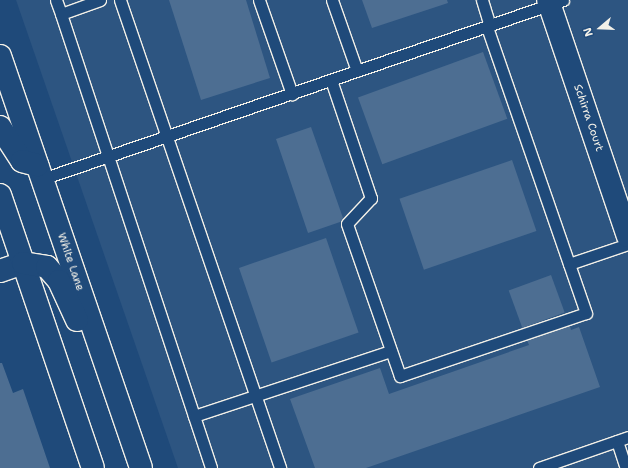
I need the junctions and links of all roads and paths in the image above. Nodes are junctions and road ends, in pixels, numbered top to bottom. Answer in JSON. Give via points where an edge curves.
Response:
{"nodes":[{"id":1,"x":56,"y":0,"type":"edge"},
{"id":2,"x":100,"y":0,"type":"edge"},
{"id":3,"x":120,"y":0,"type":"edge"},
{"id":4,"x":259,"y":0,"type":"edge"},
{"id":5,"x":332,"y":0,"type":"edge"},
{"id":6,"x":482,"y":0,"type":"edge"},
{"id":7,"x":553,"y":2,"type":"edge"},
{"id":8,"x":61,"y":14,"type":"junction"},
{"id":9,"x":489,"y":26,"type":"junction"},
{"id":10,"x":0,"y":56,"type":"edge"},
{"id":11,"x":357,"y":71,"type":"junction"},
{"id":12,"x":331,"y":80,"type":"junction"},
{"id":13,"x":292,"y":94,"type":"junction"},
{"id":14,"x":0,"y":127,"type":"edge"},
{"id":15,"x":167,"y":137,"type":"junction"},
{"id":16,"x":108,"y":157,"type":"junction"},
{"id":17,"x":40,"y":172,"type":"junction"},
{"id":18,"x":0,"y":194,"type":"edge"},
{"id":19,"x":628,"y":236,"type":"edge"},
{"id":20,"x":628,"y":244,"type":"edge"},
{"id":21,"x":24,"y":263,"type":"junction"},
{"id":22,"x":569,"y":264,"type":"junction"},
{"id":23,"x":0,"y":271,"type":"edge"},
{"id":24,"x":391,"y":351,"type":"junction"},
{"id":25,"x":255,"y":396,"type":"junction"},
{"id":26,"x":194,"y":416,"type":"junction"},
{"id":27,"x":123,"y":417,"type":"junction"},
{"id":28,"x":628,"y":437,"type":"edge"},
{"id":29,"x":617,"y":441,"type":"junction"},
{"id":30,"x":93,"y":468,"type":"edge"},
{"id":31,"x":141,"y":468,"type":"edge"},
{"id":32,"x":212,"y":468,"type":"edge"},
{"id":33,"x":280,"y":468,"type":"edge"},
{"id":34,"x":539,"y":468,"type":"edge"},
{"id":35,"x":626,"y":468,"type":"edge"}],
"edges":[{"from":1,"to":8,"type":"lane"},
{"from":2,"to":8,"type":"lane"},
{"from":3,"to":15,"type":"lane"},
{"from":4,"to":13,"type":"lane"},
{"from":5,"to":11,"type":"lane"},
{"from":6,"to":9,"type":"lane"},
{"from":7,"to":9,"type":"lane"},
{"from":7,"to":19,"type":"main road","name":"Schirra Court"},
{"from":8,"to":16,"type":"lane"},
{"from":9,"to":11,"type":"lane"},
{"from":9,"to":22,"type":"lane"},
{"from":10,"to":17,"type":"main road","name":"White Lane"},
{"from":11,"to":12,"type":"lane"},
{"from":12,"to":13,"type":"lane"},
{"from":12,"to":24,"type":"lane","via":[[371,198],[347,224]]},
{"from":13,"to":15,"type":"lane"},
{"from":14,"to":17,"type":"main road","via":[[22,161]]},
{"from":15,"to":16,"type":"lane"},
{"from":15,"to":25,"type":"lane"},
{"from":16,"to":17,"type":"lane"},
{"from":16,"to":26,"type":"lane"},
{"from":17,"to":27,"type":"main road","name":"White Lane"},
{"from":18,"to":21,"type":"main road"},
{"from":20,"to":22,"type":"lane"},
{"from":21,"to":23,"type":"main road"},
{"from":21,"to":27,"type":"main road","via":[[47,267],[59,281]]},
{"from":21,"to":30,"type":"main road"},
{"from":22,"to":24,"type":"lane","via":[[586,313],[400,376]]},
{"from":24,"to":25,"type":"lane"},
{"from":25,"to":26,"type":"lane"},
{"from":25,"to":33,"type":"lane"},
{"from":26,"to":32,"type":"lane"},
{"from":27,"to":31,"type":"main road","name":"White Lane"},
{"from":28,"to":29,"type":"lane"},
{"from":29,"to":34,"type":"lane"},
{"from":29,"to":35,"type":"lane"}]}
